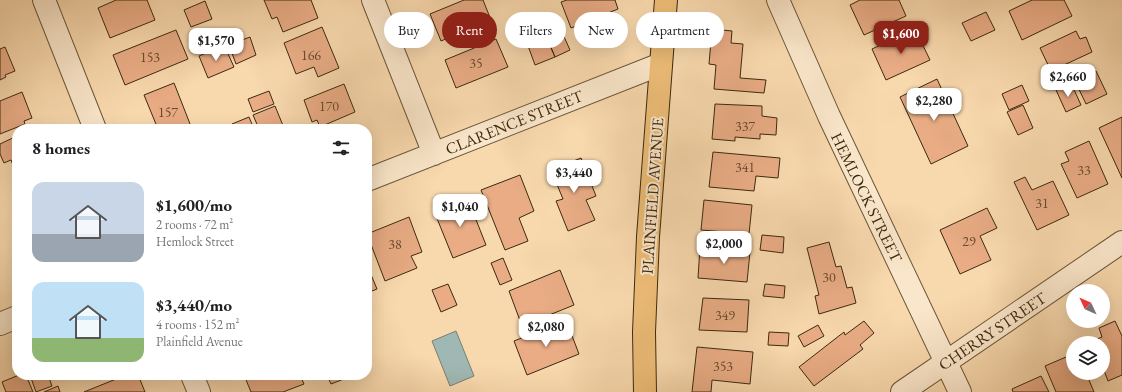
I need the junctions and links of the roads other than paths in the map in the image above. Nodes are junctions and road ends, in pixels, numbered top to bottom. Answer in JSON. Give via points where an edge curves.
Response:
{"nodes":[{"id":1,"x":44,"y":0,"type":"edge"},
{"id":2,"x":373,"y":0,"type":"edge"},
{"id":3,"x":666,"y":0,"type":"edge"},
{"id":4,"x":778,"y":0,"type":"edge"},
{"id":5,"x":661,"y":64,"type":"junction"},
{"id":6,"x":93,"y":124,"type":"edge"},
{"id":7,"x":434,"y":154,"type":"junction"},
{"id":8,"x":372,"y":178,"type":"edge"},
{"id":9,"x":1122,"y":242,"type":"edge"},
{"id":10,"x":12,"y":319,"type":"edge"},
{"id":11,"x":0,"y":324,"type":"edge"},
{"id":12,"x":946,"y":363,"type":"junction"},
{"id":13,"x":194,"y":380,"type":"edge"},
{"id":14,"x":199,"y":392,"type":"edge"},
{"id":15,"x":645,"y":392,"type":"edge"},
{"id":16,"x":902,"y":392,"type":"edge"},
{"id":17,"x":960,"y":392,"type":"edge"}],
"edges":[{"from":1,"to":6,"type":"street"},
{"from":2,"to":7,"type":"street"},
{"from":3,"to":5,"type":"main road","name":"PLAINFIELD AVENUE"},
{"from":4,"to":12,"type":"street","name":"HEMLOCK STREET","via":[[829,116]]},
{"from":5,"to":7,"type":"street","name":"CLARENCE STREET"},
{"from":5,"to":15,"type":"main road","name":"PLAINFIELD AVENUE","via":[[646,284]]},
{"from":7,"to":8,"type":"street","name":"CLARENCE STREET"},
{"from":9,"to":12,"type":"street","name":"CHERRY STREET"},
{"from":10,"to":11,"type":"street"},
{"from":12,"to":16,"type":"street","name":"CHERRY STREET"},
{"from":12,"to":17,"type":"street","name":"HEMLOCK STREET"},
{"from":13,"to":14,"type":"street"}]}
